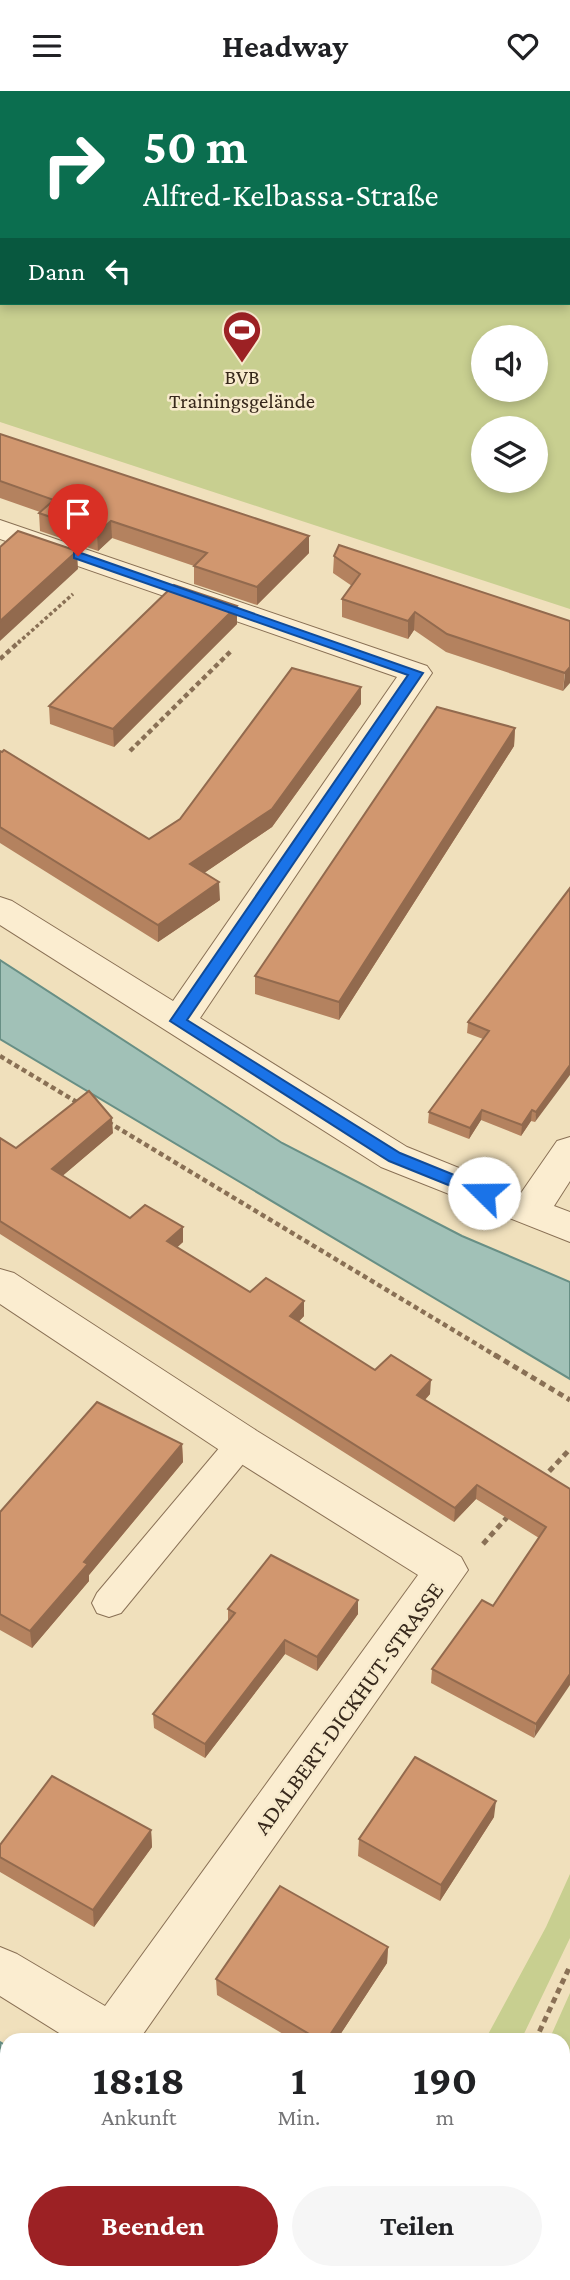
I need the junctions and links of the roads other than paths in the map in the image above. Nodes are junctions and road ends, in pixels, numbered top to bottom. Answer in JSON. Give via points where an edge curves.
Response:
{"nodes":[{"id":1,"x":0,"y":529,"type":"edge"},
{"id":2,"x":0,"y":909,"type":"edge"},
{"id":3,"x":178,"y":1021,"type":"junction"},
{"id":4,"x":570,"y":1151,"type":"edge"},
{"id":5,"x":528,"y":1212,"type":"junction"},
{"id":6,"x":570,"y":1228,"type":"edge"},
{"id":7,"x":2,"y":1287,"type":"edge"},
{"id":8,"x":242,"y":1443,"type":"junction"},
{"id":9,"x":109,"y":1604,"type":"dead end"},
{"id":10,"x":0,"y":1970,"type":"edge"},
{"id":11,"x":105,"y":2033,"type":"edge"},
{"id":12,"x":119,"y":2033,"type":"edge"}],
"edges":[{"from":1,"to":3,"type":"street","via":[[416,673]]},
{"from":2,"to":3,"type":"street"},
{"from":3,"to":5,"type":"street","via":[[394,1157]]},
{"from":4,"to":5,"type":"street"},
{"from":5,"to":6,"type":"street"},
{"from":7,"to":8,"type":"street","name":"ADALBERT-DICKHUT-STRASSE"},
{"from":8,"to":9,"type":"lane"},
{"from":8,"to":12,"type":"street","name":"ADALBERT-DICKHUT-STRASSE","via":[[446,1570]]},
{"from":10,"to":11,"type":"street"}]}
